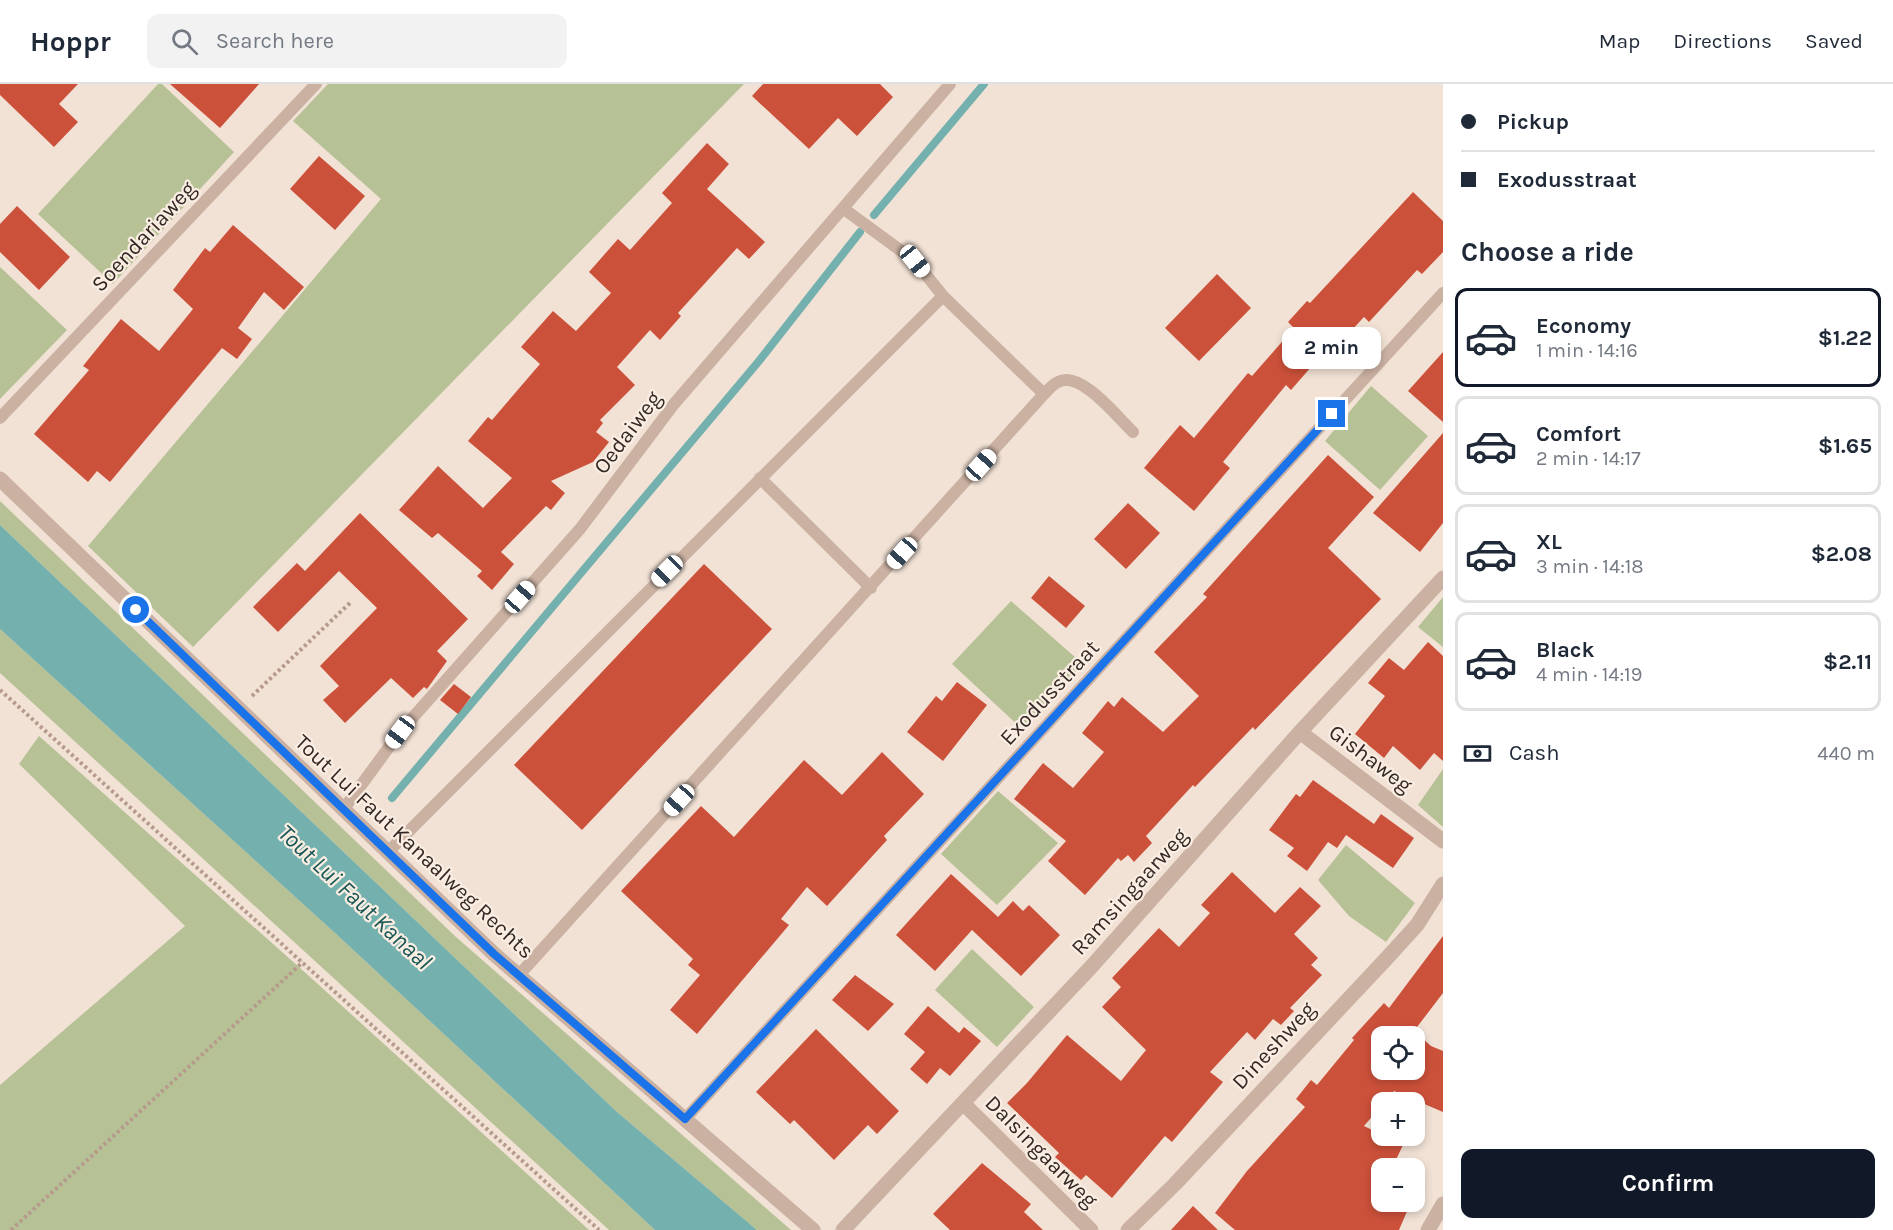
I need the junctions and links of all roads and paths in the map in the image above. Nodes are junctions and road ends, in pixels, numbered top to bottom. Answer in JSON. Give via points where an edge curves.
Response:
{"nodes":[{"id":1,"x":316,"y":84,"type":"edge"},
{"id":2,"x":950,"y":84,"type":"edge"},
{"id":3,"x":844,"y":209,"type":"junction"},
{"id":4,"x":1443,"y":292,"type":"edge"},
{"id":5,"x":943,"y":296,"type":"junction"},
{"id":6,"x":1044,"y":394,"type":"junction"},
{"id":7,"x":0,"y":418,"type":"edge"},
{"id":8,"x":1133,"y":432,"type":"dead end"},
{"id":9,"x":760,"y":478,"type":"junction"},
{"id":10,"x":0,"y":479,"type":"edge"},
{"id":11,"x":1443,"y":578,"type":"edge"},
{"id":12,"x":871,"y":588,"type":"junction"},
{"id":13,"x":351,"y":602,"type":"dead end"},
{"id":14,"x":0,"y":690,"type":"edge"},
{"id":15,"x":238,"y":709,"type":"junction"},
{"id":16,"x":1300,"y":732,"type":"junction"},
{"id":17,"x":343,"y":810,"type":"junction"},
{"id":18,"x":1443,"y":841,"type":"edge"},
{"id":19,"x":387,"y":853,"type":"junction"},
{"id":20,"x":1443,"y":884,"type":"edge"},
{"id":21,"x":303,"y":962,"type":"junction"},
{"id":22,"x":519,"y":975,"type":"junction"},
{"id":23,"x":963,"y":1103,"type":"junction"},
{"id":24,"x":685,"y":1119,"type":"junction"},
{"id":25,"x":1443,"y":1204,"type":"edge"},
{"id":26,"x":11,"y":1230,"type":"edge"},
{"id":27,"x":599,"y":1230,"type":"edge"},
{"id":28,"x":813,"y":1230,"type":"edge"},
{"id":29,"x":843,"y":1230,"type":"edge"},
{"id":30,"x":1091,"y":1230,"type":"edge"},
{"id":31,"x":1128,"y":1230,"type":"edge"},
{"id":32,"x":1428,"y":1230,"type":"edge"}],
"edges":[{"from":1,"to":7,"type":"lane","name":"Soendariaweg"},
{"from":2,"to":3,"type":"lane","name":"Oedaiweg"},
{"from":3,"to":5,"type":"lane","via":[[908,254]]},
{"from":3,"to":17,"type":"lane","name":"Oedaiweg","via":[[674,404],[580,529],[400,732]]},
{"from":4,"to":24,"type":"lane","name":"Exodusstraat"},
{"from":5,"to":6,"type":"lane"},
{"from":5,"to":9,"type":"lane"},
{"from":6,"to":8,"type":"lane","via":[[1059,381],[1075,379]]},
{"from":6,"to":12,"type":"lane"},
{"from":9,"to":12,"type":"lane"},
{"from":9,"to":19,"type":"lane"},
{"from":10,"to":15,"type":"street","name":"Tout Lui Faut Kanaalweg Rechts"},
{"from":11,"to":16,"type":"street","name":"Ramsingaarweg"},
{"from":12,"to":22,"type":"lane"},
{"from":13,"to":15,"type":"path"},
{"from":14,"to":21,"type":"path"},
{"from":15,"to":17,"type":"street","name":"Tout Lui Faut Kanaalweg Rechts"},
{"from":16,"to":18,"type":"street","name":"Gishaweg"},
{"from":16,"to":23,"type":"street","name":"Ramsingaarweg","via":[[1092,966]]},
{"from":17,"to":19,"type":"street","name":"Tout Lui Faut Kanaalweg Rechts"},
{"from":19,"to":22,"type":"street","name":"Tout Lui Faut Kanaalweg Rechts"},
{"from":20,"to":31,"type":"street","name":"Dineshweg","via":[[1417,925]]},
{"from":21,"to":26,"type":"path"},
{"from":21,"to":27,"type":"path"},
{"from":22,"to":24,"type":"street","name":"Tout Lui Faut Kanaalweg Rechts"},
{"from":23,"to":29,"type":"street","name":"Ramsingaarweg"},
{"from":23,"to":30,"type":"street","name":"Dalsingaarweg"},
{"from":24,"to":28,"type":"street","name":"Tout Lui Faut Kanaalweg Rechts"},
{"from":25,"to":32,"type":"street"}]}
